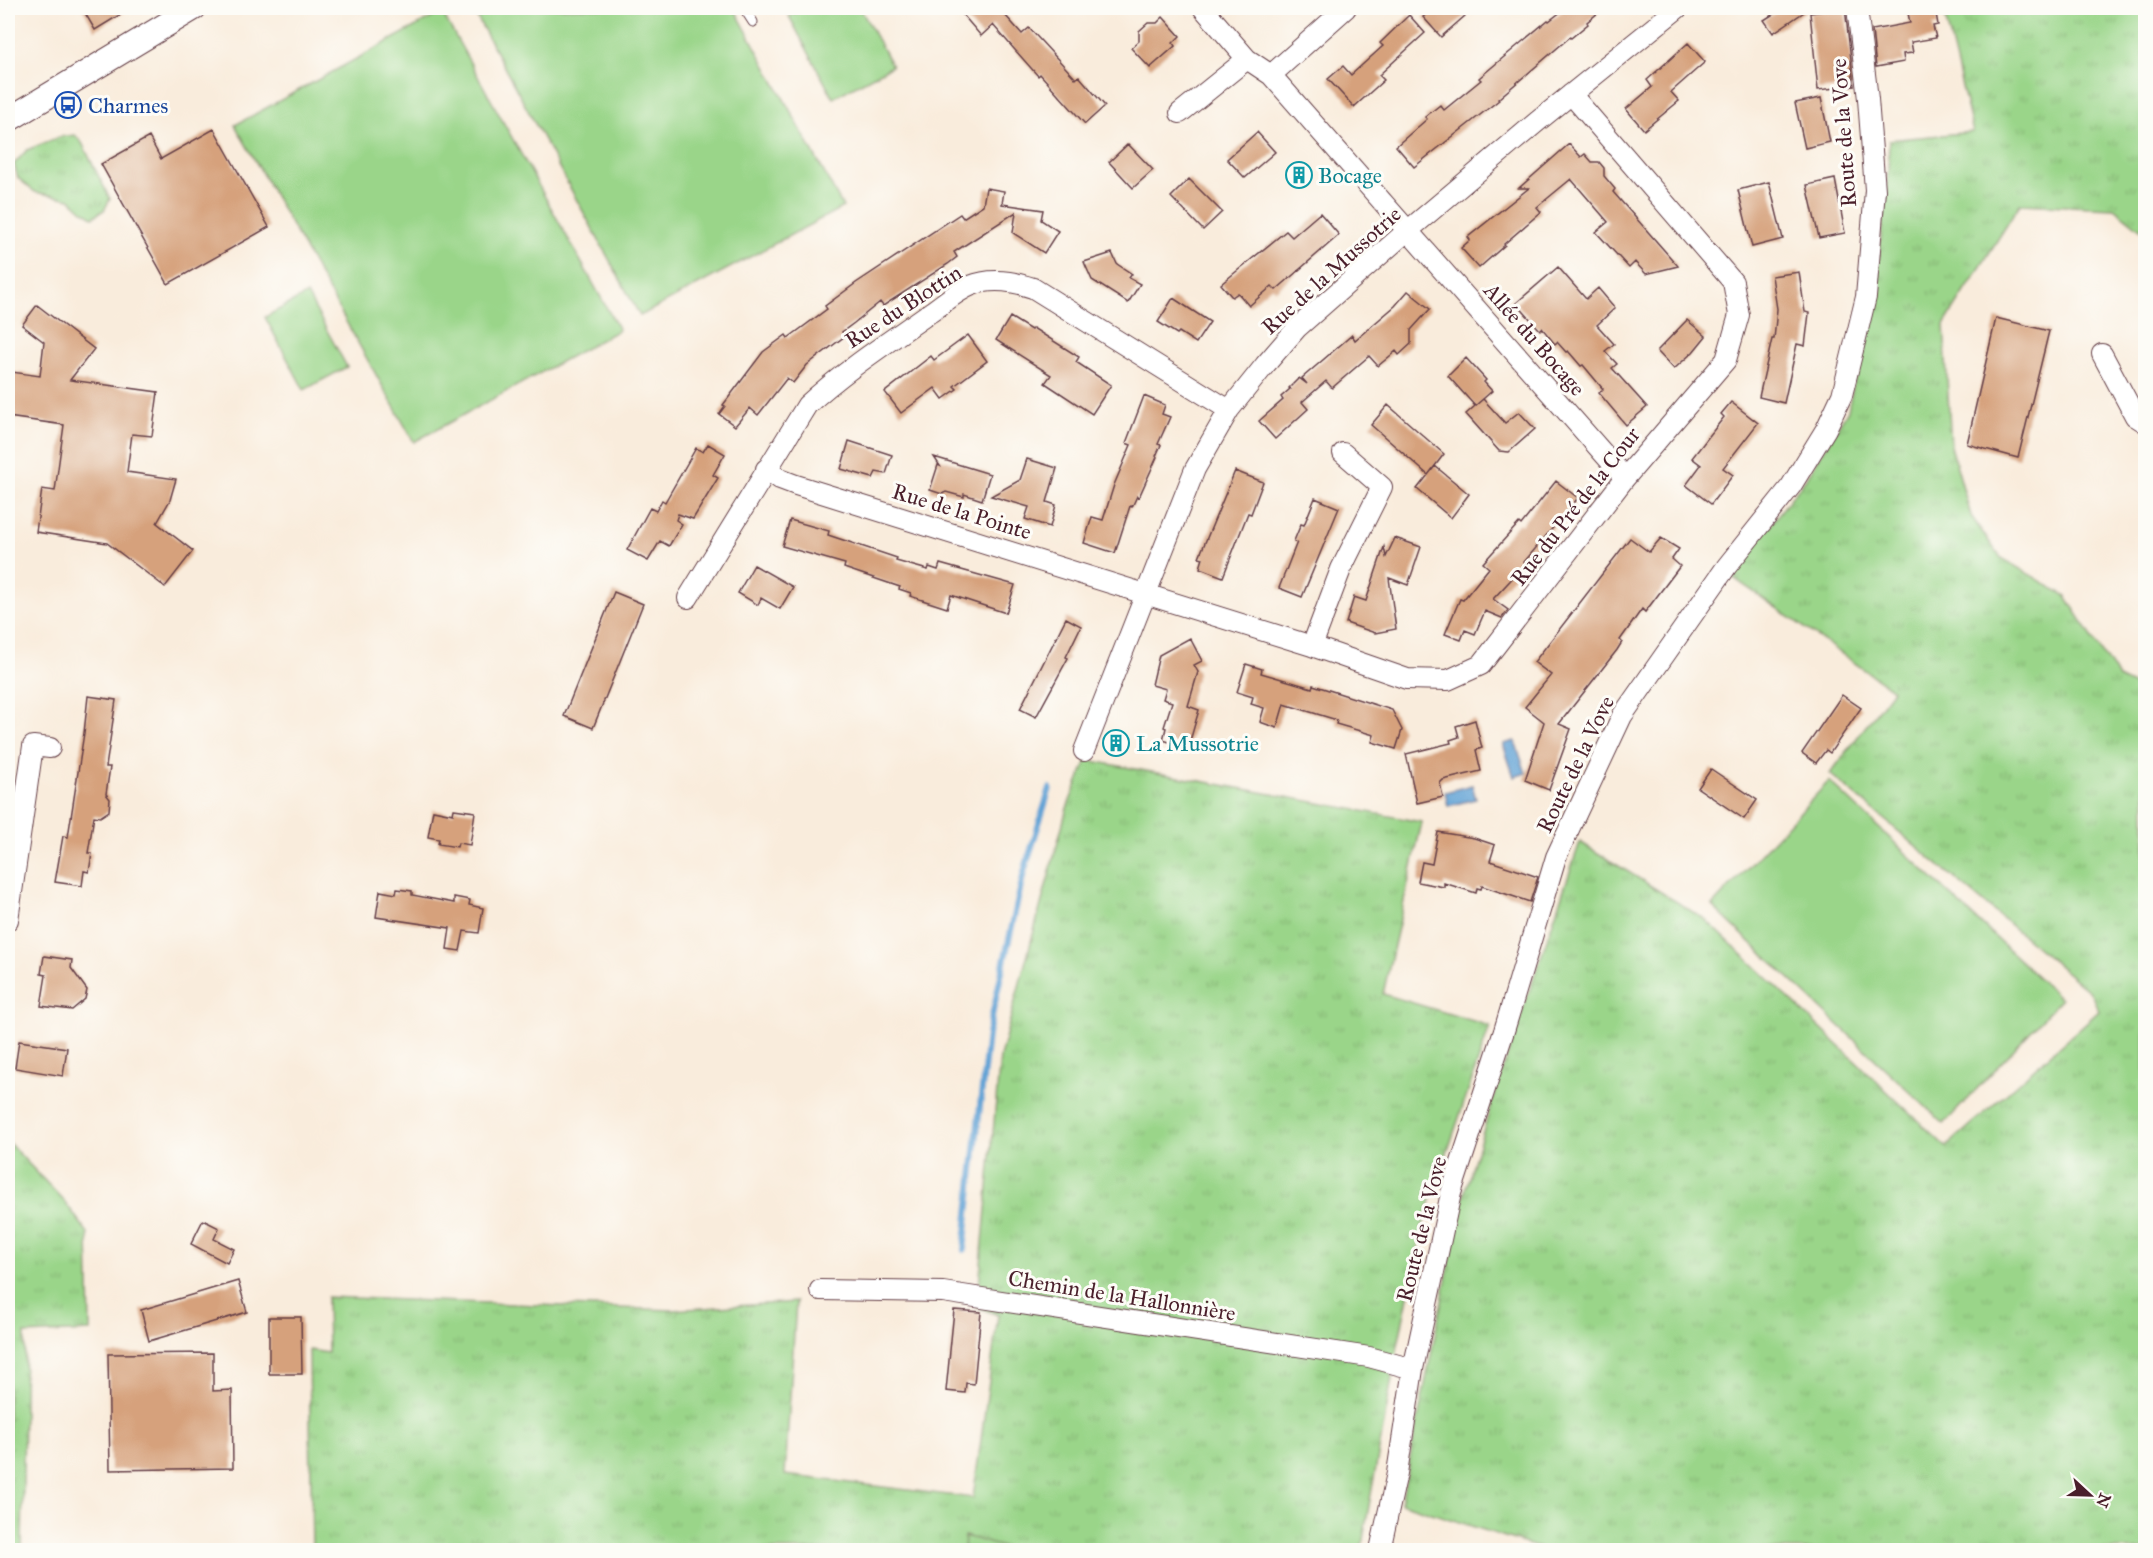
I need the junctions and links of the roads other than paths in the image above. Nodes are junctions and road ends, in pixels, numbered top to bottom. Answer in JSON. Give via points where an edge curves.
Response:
{"nodes":[{"id":1,"x":744,"y":8,"type":"edge"},
{"id":2,"x":1203,"y":8,"type":"edge"},
{"id":3,"x":1346,"y":8,"type":"edge"},
{"id":4,"x":1678,"y":8,"type":"edge"},
{"id":5,"x":1857,"y":8,"type":"edge"},
{"id":6,"x":188,"y":9,"type":"edge"},
{"id":7,"x":753,"y":22,"type":"dead end"},
{"id":8,"x":1247,"y":59,"type":"junction"},
{"id":9,"x":1271,"y":75,"type":"junction"},
{"id":10,"x":1571,"y":94,"type":"junction"},
{"id":11,"x":1180,"y":113,"type":"dead end"},
{"id":12,"x":8,"y":120,"type":"edge"},
{"id":13,"x":1409,"y":231,"type":"junction"},
{"id":14,"x":2102,"y":354,"type":"dead end"},
{"id":15,"x":1229,"y":410,"type":"junction"},
{"id":16,"x":2145,"y":423,"type":"edge"},
{"id":17,"x":1342,"y":453,"type":"dead end"},
{"id":18,"x":766,"y":469,"type":"junction"},
{"id":19,"x":1625,"y":478,"type":"junction"},
{"id":20,"x":1146,"y":594,"type":"junction"},
{"id":21,"x":688,"y":598,"type":"dead end"},
{"id":22,"x":1311,"y":646,"type":"junction"},
{"id":23,"x":50,"y":748,"type":"dead end"},
{"id":24,"x":1084,"y":751,"type":"dead end"},
{"id":25,"x":8,"y":919,"type":"edge"},
{"id":26,"x":820,"y":1290,"type":"dead end"},
{"id":27,"x":1413,"y":1369,"type":"junction"},
{"id":28,"x":1380,"y":1551,"type":"edge"}],
"edges":[{"from":1,"to":7,"type":"lane"},
{"from":2,"to":8,"type":"street","name":"Allée du Bocage"},
{"from":3,"to":9,"type":"street"},
{"from":4,"to":10,"type":"street","name":"Rue de la Mussotrie"},
{"from":5,"to":27,"type":"street","name":"Route de la Vove","via":[[1875,190],[1866,297],[1842,395],[1791,486],[1727,567],[1622,716],[1556,857],[1451,1193]]},
{"from":6,"to":12,"type":"street"},
{"from":8,"to":9,"type":"street","name":"Allée du Bocage"},
{"from":8,"to":11,"type":"street"},
{"from":9,"to":13,"type":"street","name":"Allée du Bocage"},
{"from":10,"to":13,"type":"street","name":"Rue de la Mussotrie"},
{"from":10,"to":19,"type":"street","name":"Rue du Pré de la Cour","via":[[1733,282],[1740,315],[1726,360]]},
{"from":13,"to":15,"type":"street","name":"Rue de la Mussotrie","via":[[1297,328]]},
{"from":13,"to":19,"type":"street","name":"Allée du Bocage"},
{"from":14,"to":16,"type":"street","via":[[2135,416]]},
{"from":15,"to":18,"type":"street","name":"Rue du Blottin","via":[[1033,288],[992,281],[969,286],[827,387],[807,405]]},
{"from":15,"to":20,"type":"street","name":"Rue de la Mussotrie","via":[[1195,469]]},
{"from":17,"to":22,"type":"street","via":[[1382,487],[1341,569]]},
{"from":18,"to":20,"type":"street","name":"Rue de la Pointe","via":[[796,485]]},
{"from":18,"to":21,"type":"street","name":"Rue du Blottin"},
{"from":19,"to":22,"type":"street","name":"Rue du Pré de la Cour","via":[[1481,665],[1448,680],[1407,679]]},
{"from":20,"to":22,"type":"street","name":"Rue du Pré de la Cour"},
{"from":20,"to":24,"type":"street","name":"Rue de la Mussotrie"},
{"from":23,"to":25,"type":"street","via":[[33,746]]},
{"from":26,"to":27,"type":"street","name":"Chemin de la Hallonnière","via":[[943,1292],[1369,1357]]},
{"from":27,"to":28,"type":"street","name":"Route de la Vove"}]}
